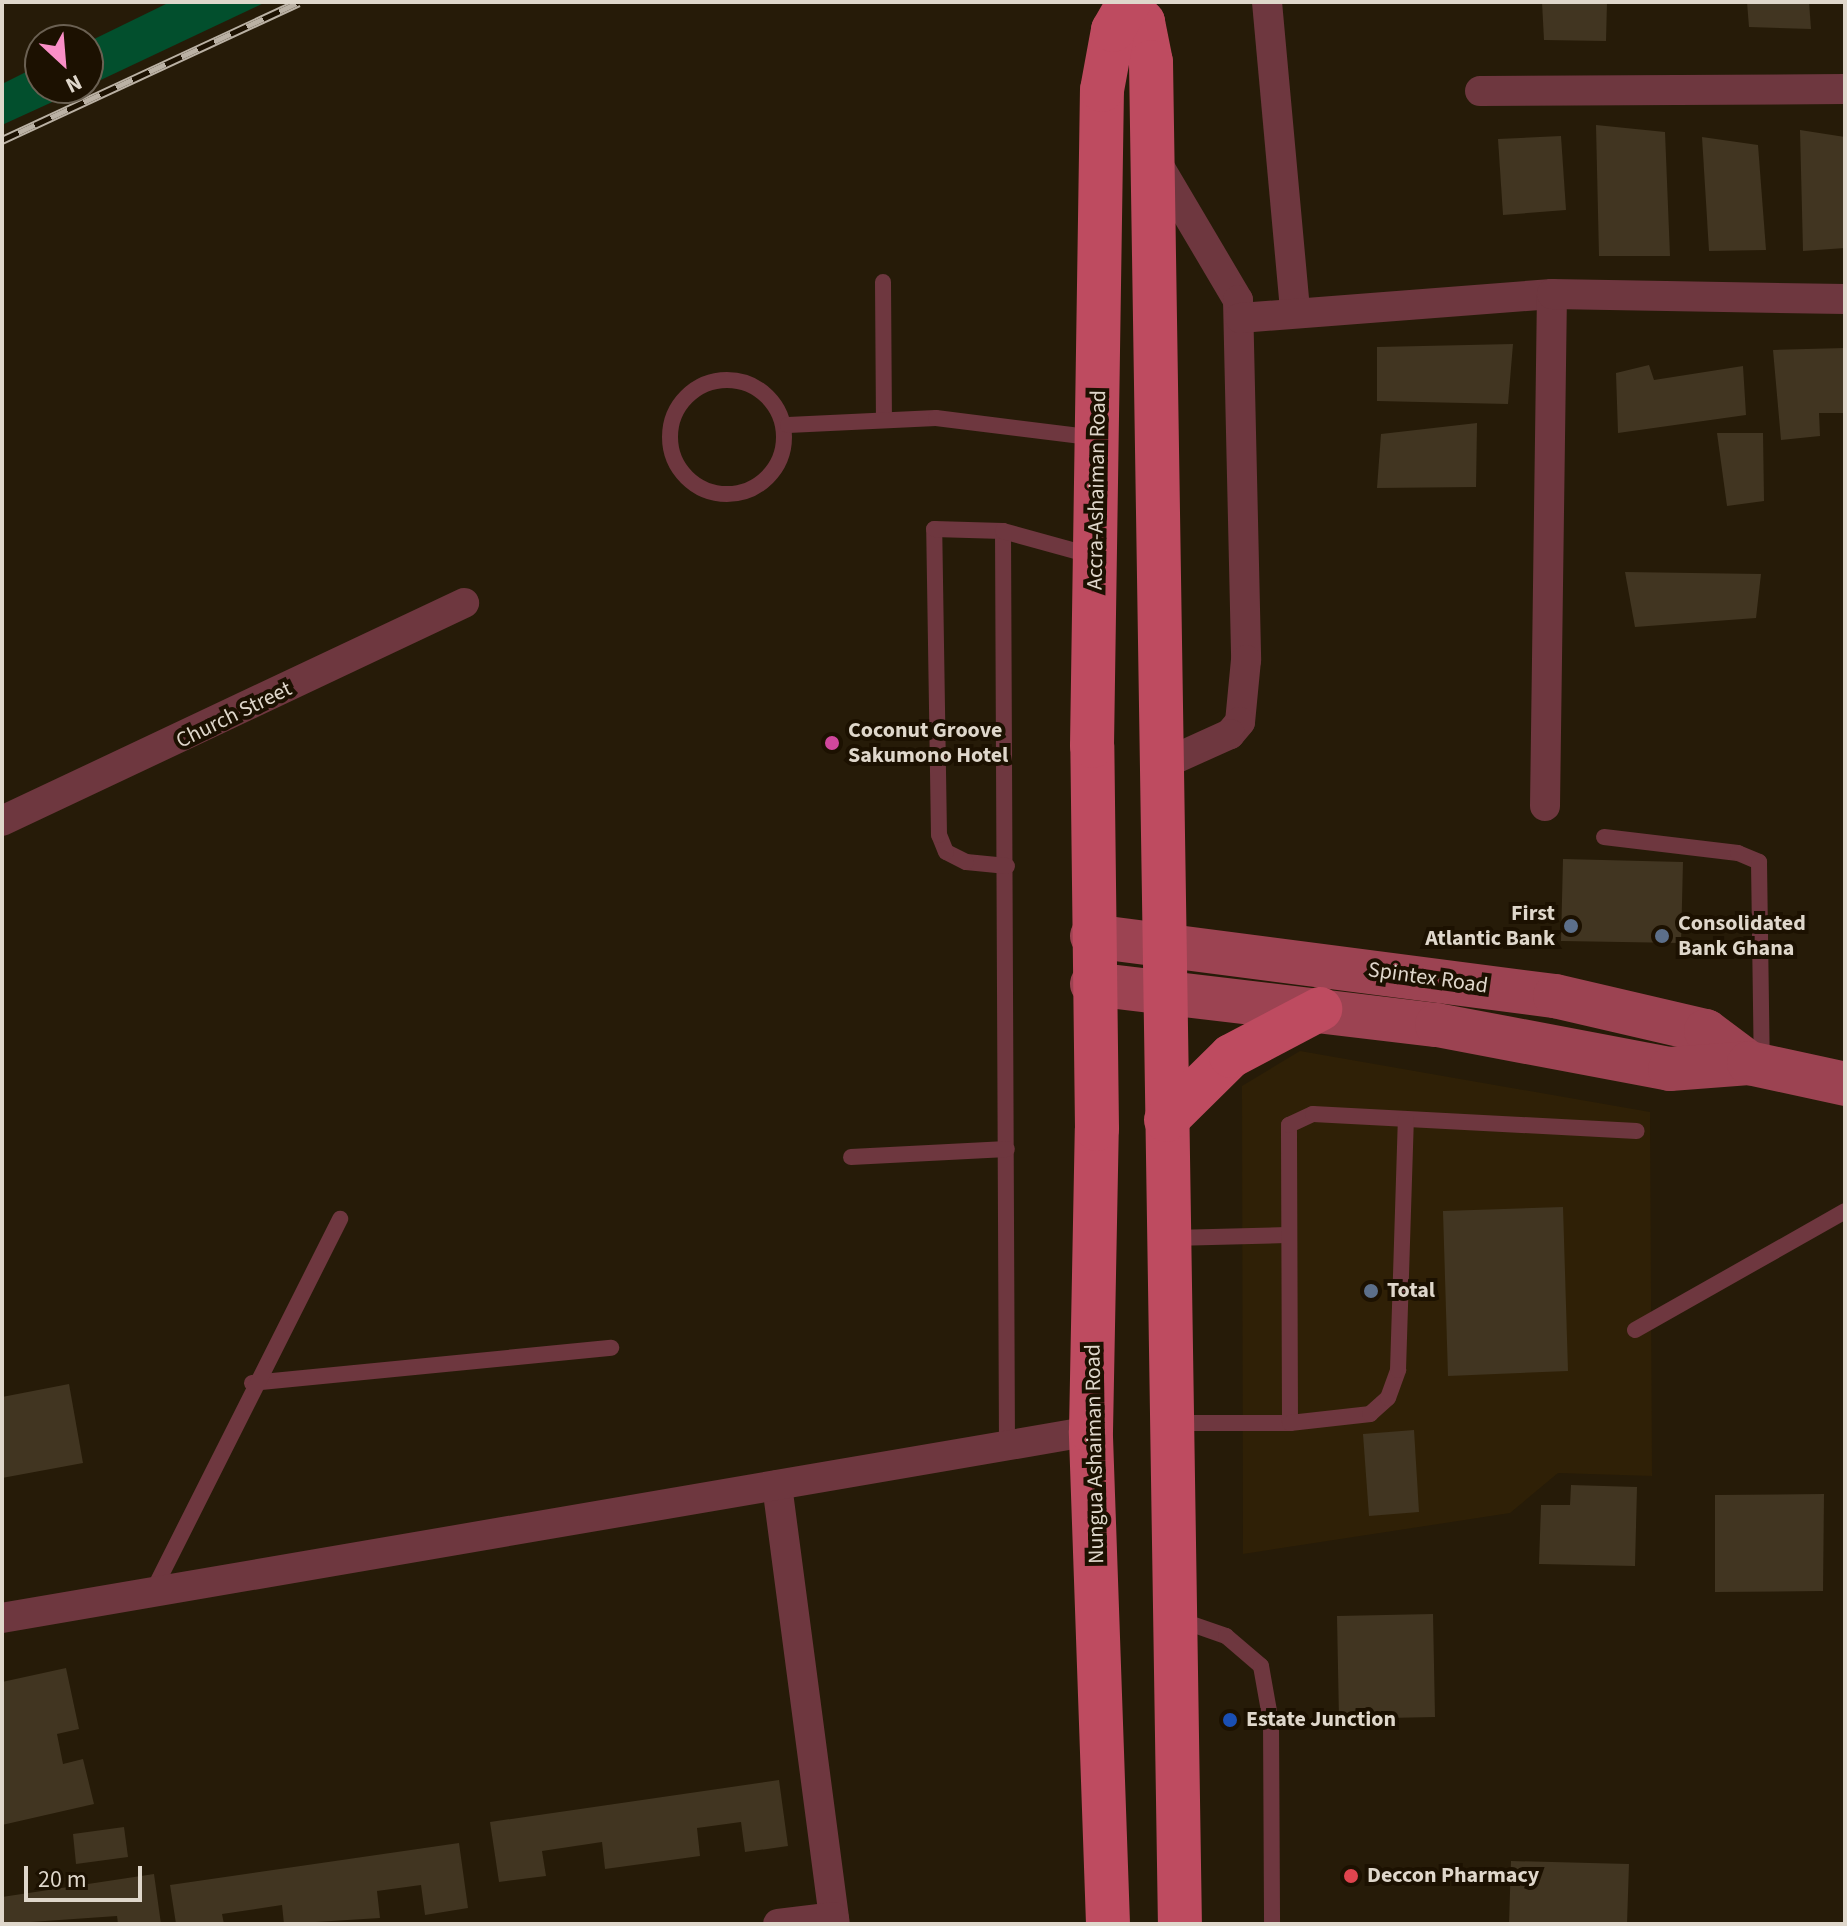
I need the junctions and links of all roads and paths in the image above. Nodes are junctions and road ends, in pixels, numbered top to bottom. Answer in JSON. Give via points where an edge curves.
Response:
{"nodes":[{"id":1,"x":1267,"y":2,"type":"edge"},
{"id":2,"x":1129,"y":5,"type":"edge"},
{"id":3,"x":1845,"y":89,"type":"edge"},
{"id":4,"x":1480,"y":91,"type":"dead end"},
{"id":5,"x":1152,"y":156,"type":"junction"},
{"id":6,"x":883,"y":282,"type":"dead end"},
{"id":7,"x":1552,"y":294,"type":"junction"},
{"id":8,"x":1845,"y":299,"type":"edge"},
{"id":9,"x":1295,"y":312,"type":"junction"},
{"id":10,"x":1240,"y":318,"type":"junction"},
{"id":11,"x":884,"y":417,"type":"junction"},
{"id":12,"x":788,"y":425,"type":"junction"},
{"id":13,"x":1098,"y":438,"type":"junction"},
{"id":14,"x":1003,"y":531,"type":"junction"},
{"id":15,"x":1096,"y":556,"type":"junction"},
{"id":16,"x":464,"y":603,"type":"dead end"},
{"id":17,"x":1159,"y":766,"type":"junction"},
{"id":18,"x":1545,"y":806,"type":"dead end"},
{"id":19,"x":2,"y":821,"type":"edge"},
{"id":20,"x":1604,"y":837,"type":"dead end"},
{"id":21,"x":1007,"y":866,"type":"junction"},
{"id":22,"x":1092,"y":936,"type":"junction"},
{"id":23,"x":1162,"y":945,"type":"junction"},
{"id":24,"x":1092,"y":984,"type":"junction"},
{"id":25,"x":1164,"y":991,"type":"junction"},
{"id":26,"x":1320,"y":1009,"type":"junction"},
{"id":27,"x":1755,"y":1065,"type":"junction"},
{"id":28,"x":1845,"y":1084,"type":"edge"},
{"id":29,"x":1406,"y":1119,"type":"junction"},
{"id":30,"x":1166,"y":1120,"type":"junction"},
{"id":31,"x":1637,"y":1131,"type":"dead end"},
{"id":32,"x":1007,"y":1149,"type":"junction"},
{"id":33,"x":851,"y":1157,"type":"dead end"},
{"id":34,"x":1845,"y":1211,"type":"edge"},
{"id":35,"x":340,"y":1219,"type":"dead end"},
{"id":36,"x":1287,"y":1235,"type":"junction"},
{"id":37,"x":1167,"y":1238,"type":"junction"},
{"id":38,"x":1635,"y":1330,"type":"dead end"},
{"id":39,"x":611,"y":1348,"type":"dead end"},
{"id":40,"x":252,"y":1383,"type":"junction"},
{"id":41,"x":1168,"y":1423,"type":"junction"},
{"id":42,"x":1290,"y":1423,"type":"junction"},
{"id":43,"x":1091,"y":1431,"type":"junction"},
{"id":44,"x":1007,"y":1446,"type":"junction"},
{"id":45,"x":777,"y":1485,"type":"junction"},
{"id":46,"x":152,"y":1594,"type":"junction"},
{"id":47,"x":2,"y":1618,"type":"edge"},
{"id":48,"x":1180,"y":1620,"type":"junction"},
{"id":49,"x":834,"y":1920,"type":"edge"},
{"id":50,"x":778,"y":1924,"type":"edge"},
{"id":51,"x":1108,"y":1924,"type":"edge"},
{"id":52,"x":1180,"y":1924,"type":"edge"},
{"id":53,"x":1272,"y":1924,"type":"edge"}],
"edges":[{"from":1,"to":9,"type":"street"},
{"from":2,"to":5,"type":"main road","via":[[1143,22],[1151,62]]},
{"from":2,"to":13,"type":"main road","name":"Accra-Ashaiman Road","via":[[1113,30],[1102,90]]},
{"from":3,"to":4,"type":"street"},
{"from":5,"to":10,"type":"street","via":[[1222,263]]},
{"from":5,"to":17,"type":"main road"},
{"from":6,"to":11,"type":"lane"},
{"from":7,"to":8,"type":"street"},
{"from":7,"to":9,"type":"street"},
{"from":7,"to":18,"type":"street"},
{"from":9,"to":10,"type":"street"},
{"from":10,"to":17,"type":"street","via":[[1246,660],[1240,722],[1218,744]]},
{"from":11,"to":12,"type":"lane"},
{"from":11,"to":13,"type":"lane"},
{"from":12,"to":12,"type":"lane","via":[[766,479],[726,496],[698,486],[677,464],[671,441],[672,415],[689,392],[712,382],[764,392]]},
{"from":13,"to":15,"type":"main road","name":"Accra-Ashaiman Road"},
{"from":14,"to":15,"type":"lane"},
{"from":14,"to":21,"type":"lane"},
{"from":14,"to":21,"type":"lane","via":[[934,529],[939,835],[946,852],[966,862]]},
{"from":15,"to":22,"type":"main road","name":"Accra-Ashaiman Road"},
{"from":16,"to":19,"type":"street","name":"Church Street"},
{"from":17,"to":23,"type":"main road"},
{"from":20,"to":27,"type":"lane","via":[[1738,853],[1759,862]]},
{"from":21,"to":32,"type":"lane"},
{"from":22,"to":23,"type":"main road","name":"Spintex Road"},
{"from":22,"to":24,"type":"main road","name":"Accra-Ashaiman Road"},
{"from":23,"to":25,"type":"main road"},
{"from":23,"to":27,"type":"main road","name":"Spintex Road","via":[[1555,996],[1706,1031]]},
{"from":24,"to":25,"type":"main road","name":"Spintex Road"},
{"from":24,"to":43,"type":"main road","name":"Nungua Ashaiman Road"},
{"from":25,"to":26,"type":"main road","name":"Spintex Road"},
{"from":25,"to":30,"type":"main road"},
{"from":26,"to":27,"type":"main road","name":"Spintex Road","via":[[1670,1069]]},
{"from":26,"to":30,"type":"main road","via":[[1231,1056]]},
{"from":27,"to":28,"type":"main road","name":"Spintex Road"},
{"from":29,"to":31,"type":"lane"},
{"from":29,"to":36,"type":"lane","via":[[1313,1114],[1289,1125]]},
{"from":29,"to":42,"type":"lane","via":[[1398,1370],[1388,1398],[1360,1417]]},
{"from":30,"to":37,"type":"main road"},
{"from":32,"to":33,"type":"lane"},
{"from":32,"to":44,"type":"lane"},
{"from":34,"to":38,"type":"lane"},
{"from":35,"to":40,"type":"lane"},
{"from":36,"to":37,"type":"lane"},
{"from":36,"to":42,"type":"lane"},
{"from":37,"to":41,"type":"main road"},
{"from":39,"to":40,"type":"lane"},
{"from":40,"to":46,"type":"lane"},
{"from":41,"to":42,"type":"lane"},
{"from":41,"to":48,"type":"main road"},
{"from":43,"to":44,"type":"street"},
{"from":43,"to":51,"type":"main road","name":"Nungua Ashaiman Road"},
{"from":44,"to":45,"type":"street"},
{"from":45,"to":46,"type":"street"},
{"from":45,"to":49,"type":"street"},
{"from":46,"to":47,"type":"street"},
{"from":48,"to":52,"type":"main road"},
{"from":48,"to":53,"type":"lane","via":[[1226,1636],[1261,1666],[1271,1722]]},
{"from":49,"to":50,"type":"street"}]}
